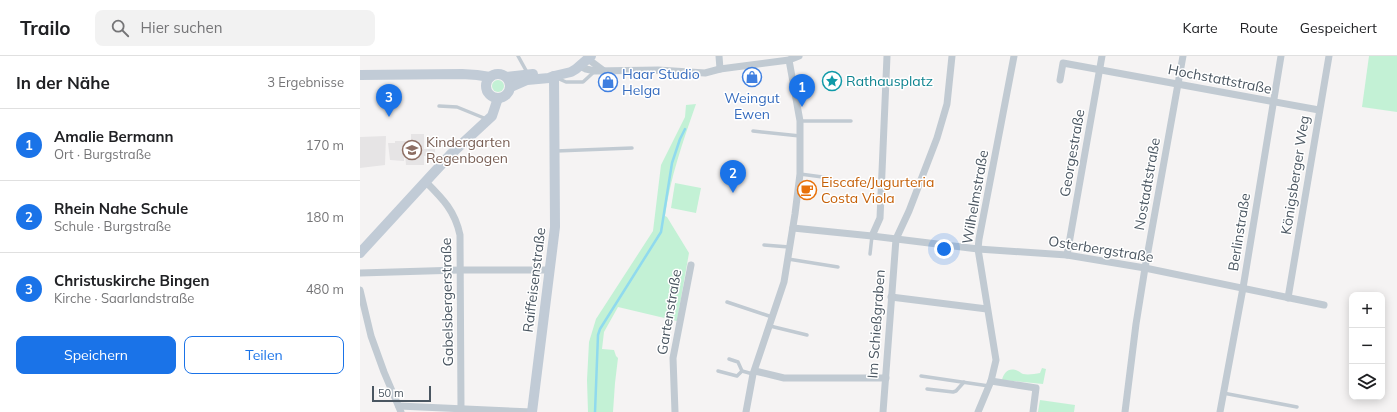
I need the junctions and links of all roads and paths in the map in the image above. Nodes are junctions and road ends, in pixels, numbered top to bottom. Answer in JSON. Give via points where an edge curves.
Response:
{"nodes":[{"id":1,"x":518,"y":56,"type":"edge"},
{"id":2,"x":719,"y":56,"type":"edge"},
{"id":3,"x":799,"y":56,"type":"edge"},
{"id":4,"x":887,"y":56,"type":"edge"},
{"id":5,"x":952,"y":56,"type":"edge"},
{"id":6,"x":1014,"y":56,"type":"edge"},
{"id":7,"x":1102,"y":56,"type":"edge"},
{"id":8,"x":1183,"y":56,"type":"edge"},
{"id":9,"x":1281,"y":56,"type":"edge"},
{"id":10,"x":1329,"y":56,"type":"edge"},
{"id":11,"x":586,"y":60,"type":"edge"},
{"id":12,"x":789,"y":60,"type":"junction"},
{"id":13,"x":720,"y":69,"type":"junction"},
{"id":14,"x":1099,"y":70,"type":"junction"},
{"id":15,"x":595,"y":71,"type":"junction"},
{"id":16,"x":604,"y":71,"type":"junction"},
{"id":17,"x":528,"y":74,"type":"junction"},
{"id":18,"x":360,"y":75,"type":"edge"},
{"id":19,"x":554,"y":76,"type":"junction"},
{"id":20,"x":1060,"y":80,"type":"dead end"},
{"id":21,"x":509,"y":82,"type":"junction"},
{"id":22,"x":1178,"y":84,"type":"junction"},
{"id":23,"x":491,"y":89,"type":"junction"},
{"id":24,"x":1273,"y":102,"type":"junction"},
{"id":25,"x":439,"y":106,"type":"dead end"},
{"id":26,"x":1320,"y":110,"type":"junction"},
{"id":27,"x":800,"y":121,"type":"junction"},
{"id":28,"x":851,"y":121,"type":"dead end"},
{"id":29,"x":482,"y":122,"type":"junction"},
{"id":30,"x":753,"y":131,"type":"dead end"},
{"id":31,"x":801,"y":136,"type":"junction"},
{"id":32,"x":632,"y":148,"type":"dead end"},
{"id":33,"x":555,"y":151,"type":"junction"},
{"id":34,"x":800,"y":174,"type":"junction"},
{"id":35,"x":830,"y":178,"type":"dead end"},
{"id":36,"x":426,"y":182,"type":"junction"},
{"id":37,"x":793,"y":228,"type":"junction"},
{"id":38,"x":872,"y":236,"type":"junction"},
{"id":39,"x":896,"y":239,"type":"junction"},
{"id":40,"x":764,"y":245,"type":"dead end"},
{"id":41,"x":790,"y":248,"type":"junction"},
{"id":42,"x":978,"y":249,"type":"junction"},
{"id":43,"x":360,"y":253,"type":"edge"},
{"id":44,"x":870,"y":254,"type":"dead end"},
{"id":45,"x":1067,"y":255,"type":"junction"},
{"id":46,"x":788,"y":260,"type":"junction"},
{"id":47,"x":691,"y":265,"type":"dead end"},
{"id":48,"x":838,"y":268,"type":"dead end"},
{"id":49,"x":1145,"y":268,"type":"junction"},
{"id":50,"x":460,"y":270,"type":"junction"},
{"id":51,"x":549,"y":270,"type":"junction"},
{"id":52,"x":360,"y":273,"type":"edge"},
{"id":53,"x":1243,"y":288,"type":"junction"},
{"id":54,"x":360,"y":290,"type":"edge"},
{"id":55,"x":891,"y":298,"type":"junction"},
{"id":56,"x":1288,"y":298,"type":"junction"},
{"id":57,"x":727,"y":302,"type":"dead end"},
{"id":58,"x":1324,"y":305,"type":"dead end"},
{"id":59,"x":987,"y":309,"type":"junction"},
{"id":60,"x":773,"y":317,"type":"junction"},
{"id":61,"x":770,"y":326,"type":"junction"},
{"id":62,"x":807,"y":336,"type":"dead end"},
{"id":63,"x":729,"y":359,"type":"dead end"},
{"id":64,"x":718,"y":371,"type":"dead end"},
{"id":65,"x":742,"y":371,"type":"junction"},
{"id":66,"x":754,"y":372,"type":"junction"},
{"id":67,"x":921,"y":376,"type":"dead end"},
{"id":68,"x":886,"y":378,"type":"junction"},
{"id":69,"x":964,"y":382,"type":"junction"},
{"id":70,"x":990,"y":384,"type":"junction"},
{"id":71,"x":927,"y":389,"type":"dead end"},
{"id":72,"x":1223,"y":393,"type":"junction"},
{"id":73,"x":1297,"y":407,"type":"dead end"},
{"id":74,"x":400,"y":409,"type":"edge"},
{"id":75,"x":461,"y":409,"type":"junction"},
{"id":76,"x":532,"y":412,"type":"edge"},
{"id":77,"x":675,"y":412,"type":"edge"},
{"id":78,"x":746,"y":412,"type":"edge"},
{"id":79,"x":883,"y":412,"type":"edge"},
{"id":80,"x":978,"y":412,"type":"edge"},
{"id":81,"x":1033,"y":412,"type":"edge"},
{"id":82,"x":1125,"y":412,"type":"edge"},
{"id":83,"x":1220,"y":412,"type":"edge"}],
"edges":[{"from":1,"to":17,"type":"lane"},
{"from":2,"to":13,"type":"street"},
{"from":3,"to":12,"type":"street"},
{"from":4,"to":38,"type":"street","via":[[880,218]]},
{"from":5,"to":39,"type":"street","via":[[947,104],[937,138]]},
{"from":6,"to":42,"type":"street","name":"Wilhelmstraße"},
{"from":7,"to":14,"type":"street","name":"Georgestraße"},
{"from":8,"to":22,"type":"street","name":"Nostadtstraße"},
{"from":9,"to":24,"type":"street","name":"Berlinstraße"},
{"from":10,"to":26,"type":"street","name":"Königsberger Weg"},
{"from":11,"to":15,"type":"street","via":[[586,70]]},
{"from":11,"to":16,"type":"street"},
{"from":11,"to":19,"type":"street","via":[[571,72]]},
{"from":12,"to":13,"type":"street"},
{"from":12,"to":27,"type":"street"},
{"from":13,"to":16,"type":"street","via":[[705,72]]},
{"from":14,"to":20,"type":"street","name":"Hochstattstraße","via":[[1063,63]]},
{"from":14,"to":22,"type":"street","name":"Hochstattstraße"},
{"from":14,"to":45,"type":"street","name":"Georgestraße"},
{"from":15,"to":16,"type":"street"},
{"from":15,"to":19,"type":"lane","via":[[583,82],[566,82]]},
{"from":17,"to":19,"type":"street"},
{"from":17,"to":21,"type":"street"},
{"from":18,"to":23,"type":"street","via":[[462,74]]},
{"from":19,"to":21,"type":"street"},
{"from":19,"to":33,"type":"street","name":"Raiffeisenstraße"},
{"from":21,"to":23,"type":"street","via":[[508,94],[505,96]]},
{"from":21,"to":23,"type":"street","via":[[500,74],[496,74]]},
{"from":22,"to":24,"type":"street","name":"Hochstattstraße"},
{"from":22,"to":49,"type":"street","name":"Nostadtstraße"},
{"from":23,"to":29,"type":"street","via":[[492,116]]},
{"from":24,"to":26,"type":"street","name":"Hochstattstraße"},
{"from":24,"to":53,"type":"street","name":"Berlinstraße"},
{"from":25,"to":29,"type":"lane","via":[[457,107]]},
{"from":26,"to":56,"type":"street","name":"Königsberger Weg"},
{"from":27,"to":28,"type":"lane"},
{"from":27,"to":31,"type":"street"},
{"from":29,"to":36,"type":"street"},
{"from":30,"to":31,"type":"lane"},
{"from":31,"to":34,"type":"street"},
{"from":32,"to":33,"type":"lane"},
{"from":33,"to":51,"type":"street","name":"Raiffeisenstraße","via":[[555,227]]},
{"from":34,"to":35,"type":"lane"},
{"from":34,"to":37,"type":"street"},
{"from":36,"to":43,"type":"street"},
{"from":36,"to":50,"type":"street","name":"Gabelsbergerstraße","via":[[452,211],[460,235]]},
{"from":37,"to":38,"type":"street","name":"Osterbergstraße"},
{"from":37,"to":41,"type":"street"},
{"from":38,"to":39,"type":"street","name":"Osterbergstraße"},
{"from":38,"to":44,"type":"lane"},
{"from":39,"to":42,"type":"street","name":"Osterbergstraße"},
{"from":39,"to":55,"type":"street","name":"Im Schießgraben"},
{"from":40,"to":41,"type":"lane"},
{"from":41,"to":46,"type":"street"},
{"from":42,"to":45,"type":"street","name":"Osterbergstraße"},
{"from":42,"to":59,"type":"street","name":"Wilhelmstraße"},
{"from":45,"to":49,"type":"street","name":"Osterbergstraße"},
{"from":46,"to":48,"type":"lane"},
{"from":46,"to":60,"type":"street"},
{"from":47,"to":77,"type":"street","name":"Gartenstraße","via":[[673,358]]},
{"from":49,"to":53,"type":"street","name":"Osterbergstraße"},
{"from":49,"to":82,"type":"street","name":"Nostadtstraße"},
{"from":50,"to":51,"type":"street"},
{"from":50,"to":52,"type":"street"},
{"from":50,"to":75,"type":"street","name":"Gabelsbergerstraße"},
{"from":51,"to":76,"type":"street","name":"Raiffeisenstraße"},
{"from":53,"to":56,"type":"street","name":"Osterbergstraße"},
{"from":53,"to":72,"type":"street","name":"Berlinstraße"},
{"from":54,"to":74,"type":"street","via":[[371,336]]},
{"from":55,"to":59,"type":"street"},
{"from":55,"to":68,"type":"street","name":"Im Schießgraben"},
{"from":56,"to":58,"type":"street","name":"Osterbergstraße"},
{"from":57,"to":60,"type":"lane"},
{"from":59,"to":70,"type":"street","name":"Wilhelmstraße","via":[[996,360]]},
{"from":60,"to":61,"type":"street"},
{"from":61,"to":62,"type":"lane"},
{"from":61,"to":66,"type":"street"},
{"from":63,"to":65,"type":"lane","via":[[738,362]]},
{"from":64,"to":65,"type":"lane","via":[[737,376]]},
{"from":65,"to":66,"type":"lane"},
{"from":66,"to":68,"type":"street","via":[[784,378]]},
{"from":66,"to":78,"type":"street"},
{"from":67,"to":69,"type":"lane"},
{"from":68,"to":79,"type":"street","name":"Im Schießgraben"},
{"from":69,"to":70,"type":"lane"},
{"from":69,"to":71,"type":"lane","via":[[953,392]]},
{"from":70,"to":80,"type":"street","name":"Wilhelmstraße"},
{"from":70,"to":81,"type":"street","via":[[1036,388]]},
{"from":72,"to":73,"type":"lane"},
{"from":72,"to":83,"type":"street","name":"Berlinstraße"},
{"from":74,"to":75,"type":"street"},
{"from":75,"to":76,"type":"street"}]}
